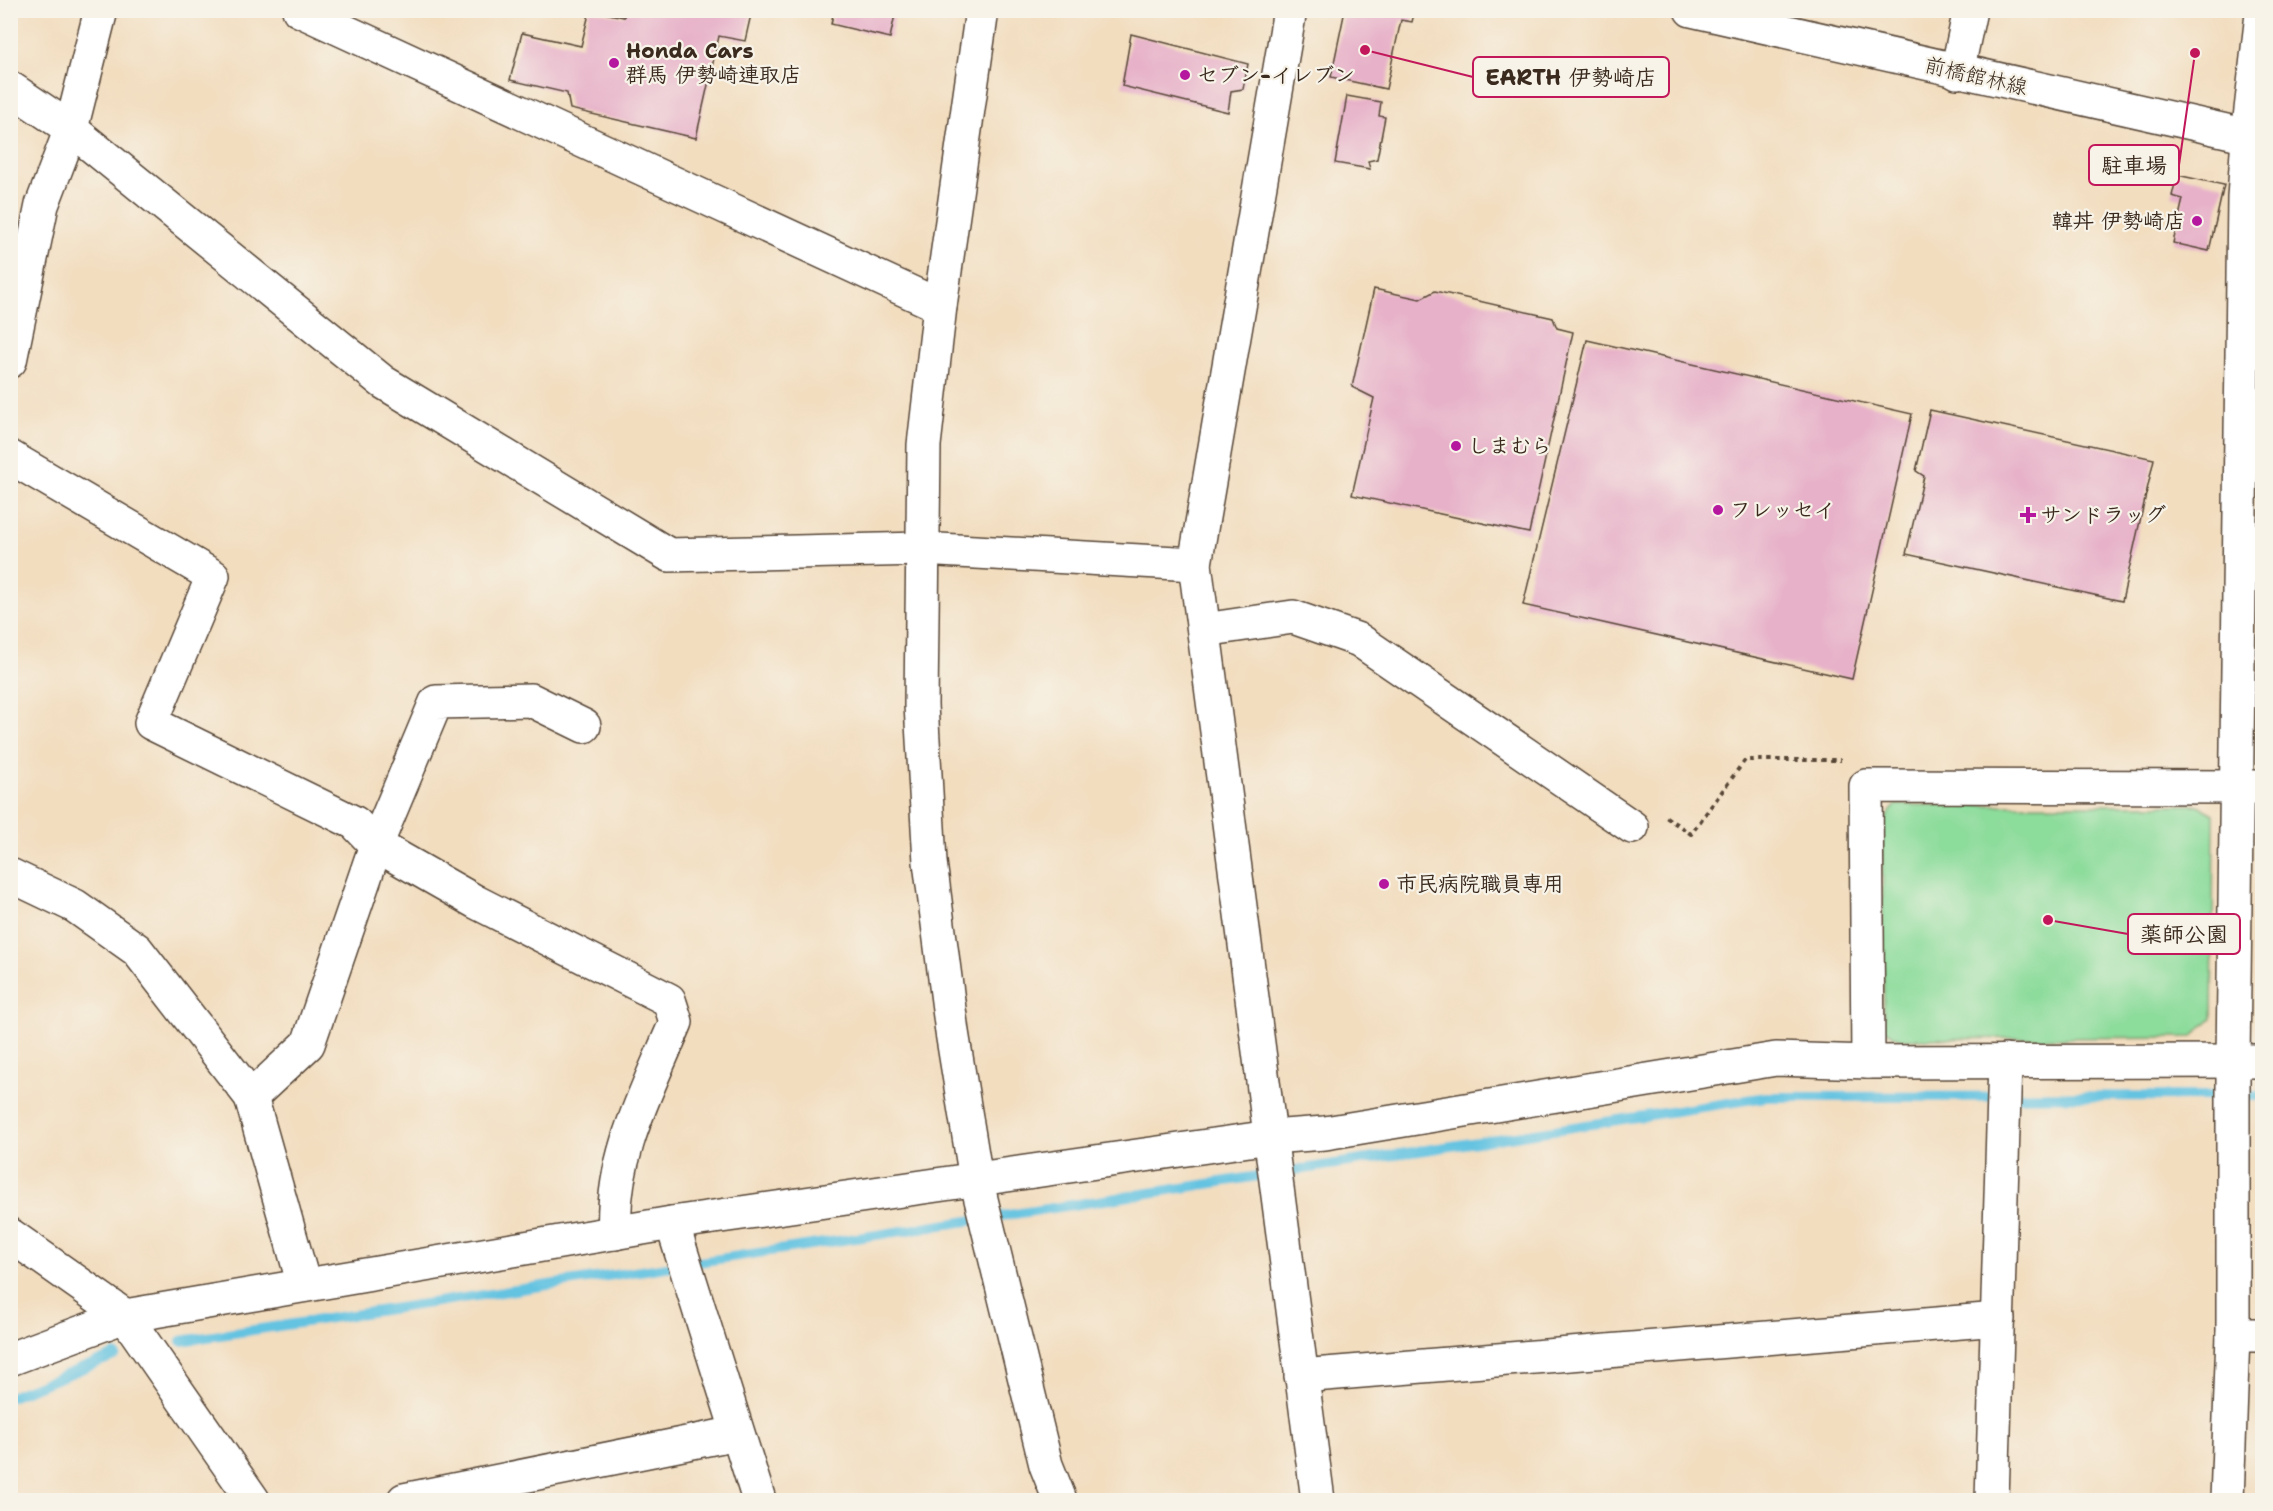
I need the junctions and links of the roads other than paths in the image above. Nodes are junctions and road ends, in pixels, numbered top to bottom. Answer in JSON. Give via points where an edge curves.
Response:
{"nodes":[{"id":1,"x":101,"y":10,"type":"edge"},
{"id":2,"x":299,"y":10,"type":"edge"},
{"id":3,"x":982,"y":10,"type":"edge"},
{"id":4,"x":1290,"y":10,"type":"edge"},
{"id":5,"x":1691,"y":10,"type":"edge"},
{"id":6,"x":1970,"y":10,"type":"edge"},
{"id":7,"x":2262,"y":14,"type":"edge"},
{"id":8,"x":1957,"y":72,"type":"junction"},
{"id":9,"x":10,"y":88,"type":"edge"},
{"id":10,"x":71,"y":129,"type":"junction"},
{"id":11,"x":2255,"y":138,"type":"edge"},
{"id":12,"x":940,"y":306,"type":"junction"},
{"id":13,"x":10,"y":361,"type":"edge"},
{"id":14,"x":10,"y":457,"type":"edge"},
{"id":15,"x":2251,"y":504,"type":"edge"},
{"id":16,"x":921,"y":549,"type":"junction"},
{"id":17,"x":1195,"y":564,"type":"junction"},
{"id":18,"x":1204,"y":630,"type":"junction"},
{"id":19,"x":584,"y":726,"type":"dead end"},
{"id":20,"x":2250,"y":786,"type":"edge"},
{"id":21,"x":1632,"y":827,"type":"road end"},
{"id":22,"x":376,"y":845,"type":"junction"},
{"id":23,"x":10,"y":875,"type":"edge"},
{"id":24,"x":2005,"y":1061,"type":"junction"},
{"id":25,"x":2248,"y":1061,"type":"edge"},
{"id":26,"x":1868,"y":1062,"type":"junction"},
{"id":27,"x":251,"y":1097,"type":"junction"},
{"id":28,"x":1270,"y":1137,"type":"junction"},
{"id":29,"x":976,"y":1179,"type":"junction"},
{"id":30,"x":672,"y":1223,"type":"junction"},
{"id":31,"x":615,"y":1233,"type":"junction"},
{"id":32,"x":10,"y":1235,"type":"edge"},
{"id":33,"x":304,"y":1285,"type":"junction"},
{"id":34,"x":125,"y":1316,"type":"junction"},
{"id":35,"x":1998,"y":1319,"type":"junction"},
{"id":36,"x":2248,"y":1335,"type":"edge"},
{"id":37,"x":10,"y":1359,"type":"edge"},
{"id":38,"x":1301,"y":1376,"type":"junction"},
{"id":39,"x":737,"y":1433,"type":"junction"},
{"id":40,"x":253,"y":1500,"type":"edge"},
{"id":41,"x":404,"y":1500,"type":"edge"},
{"id":42,"x":759,"y":1500,"type":"edge"},
{"id":43,"x":1060,"y":1500,"type":"edge"},
{"id":44,"x":1318,"y":1500,"type":"edge"},
{"id":45,"x":1992,"y":1500,"type":"edge"},
{"id":46,"x":2227,"y":1500,"type":"edge"}],
"edges":[{"from":1,"to":10,"type":"street"},
{"from":2,"to":12,"type":"street"},
{"from":3,"to":12,"type":"street"},
{"from":4,"to":17,"type":"street"},
{"from":5,"to":8,"type":"street","name":"前橋館林線"},
{"from":6,"to":8,"type":"street"},
{"from":7,"to":11,"type":"street"},
{"from":8,"to":11,"type":"street","name":"前橋館林線"},
{"from":9,"to":10,"type":"street"},
{"from":10,"to":13,"type":"street","via":[[42,205]]},
{"from":10,"to":16,"type":"street","via":[[383,382],[669,555]]},
{"from":11,"to":15,"type":"street","via":[[2244,198]]},
{"from":12,"to":16,"type":"street","via":[[924,445]]},
{"from":14,"to":22,"type":"street","via":[[213,576],[151,723],[355,824]]},
{"from":15,"to":20,"type":"street"},
{"from":16,"to":17,"type":"street"},
{"from":16,"to":29,"type":"street","via":[[921,705],[930,862]]},
{"from":17,"to":18,"type":"street"},
{"from":18,"to":21,"type":"street","via":[[1293,617],[1359,639]]},
{"from":18,"to":28,"type":"street"},
{"from":19,"to":22,"type":"street","via":[[531,700],[436,702]]},
{"from":20,"to":25,"type":"street"},
{"from":20,"to":26,"type":"street","via":[[1866,786]]},
{"from":22,"to":27,"type":"street","via":[[308,1044]]},
{"from":22,"to":31,"type":"street","via":[[476,902],[669,1000],[676,1022],[626,1142],[614,1207]]},
{"from":23,"to":27,"type":"street","via":[[75,906],[137,950]]},
{"from":24,"to":25,"type":"street"},
{"from":24,"to":26,"type":"street"},
{"from":24,"to":35,"type":"street"},
{"from":25,"to":36,"type":"street"},
{"from":26,"to":28,"type":"street","via":[[1776,1059],[1325,1133]]},
{"from":27,"to":33,"type":"street"},
{"from":28,"to":29,"type":"street"},
{"from":28,"to":38,"type":"street"},
{"from":29,"to":30,"type":"street"},
{"from":29,"to":43,"type":"street","via":[[1046,1465]]},
{"from":30,"to":31,"type":"street"},
{"from":30,"to":39,"type":"street"},
{"from":31,"to":33,"type":"street"},
{"from":32,"to":34,"type":"street"},
{"from":33,"to":34,"type":"street"},
{"from":34,"to":37,"type":"street"},
{"from":34,"to":40,"type":"street"},
{"from":35,"to":38,"type":"street"},
{"from":35,"to":45,"type":"street"},
{"from":36,"to":46,"type":"street"},
{"from":38,"to":44,"type":"street"},
{"from":39,"to":41,"type":"street"},
{"from":39,"to":42,"type":"street"}]}
